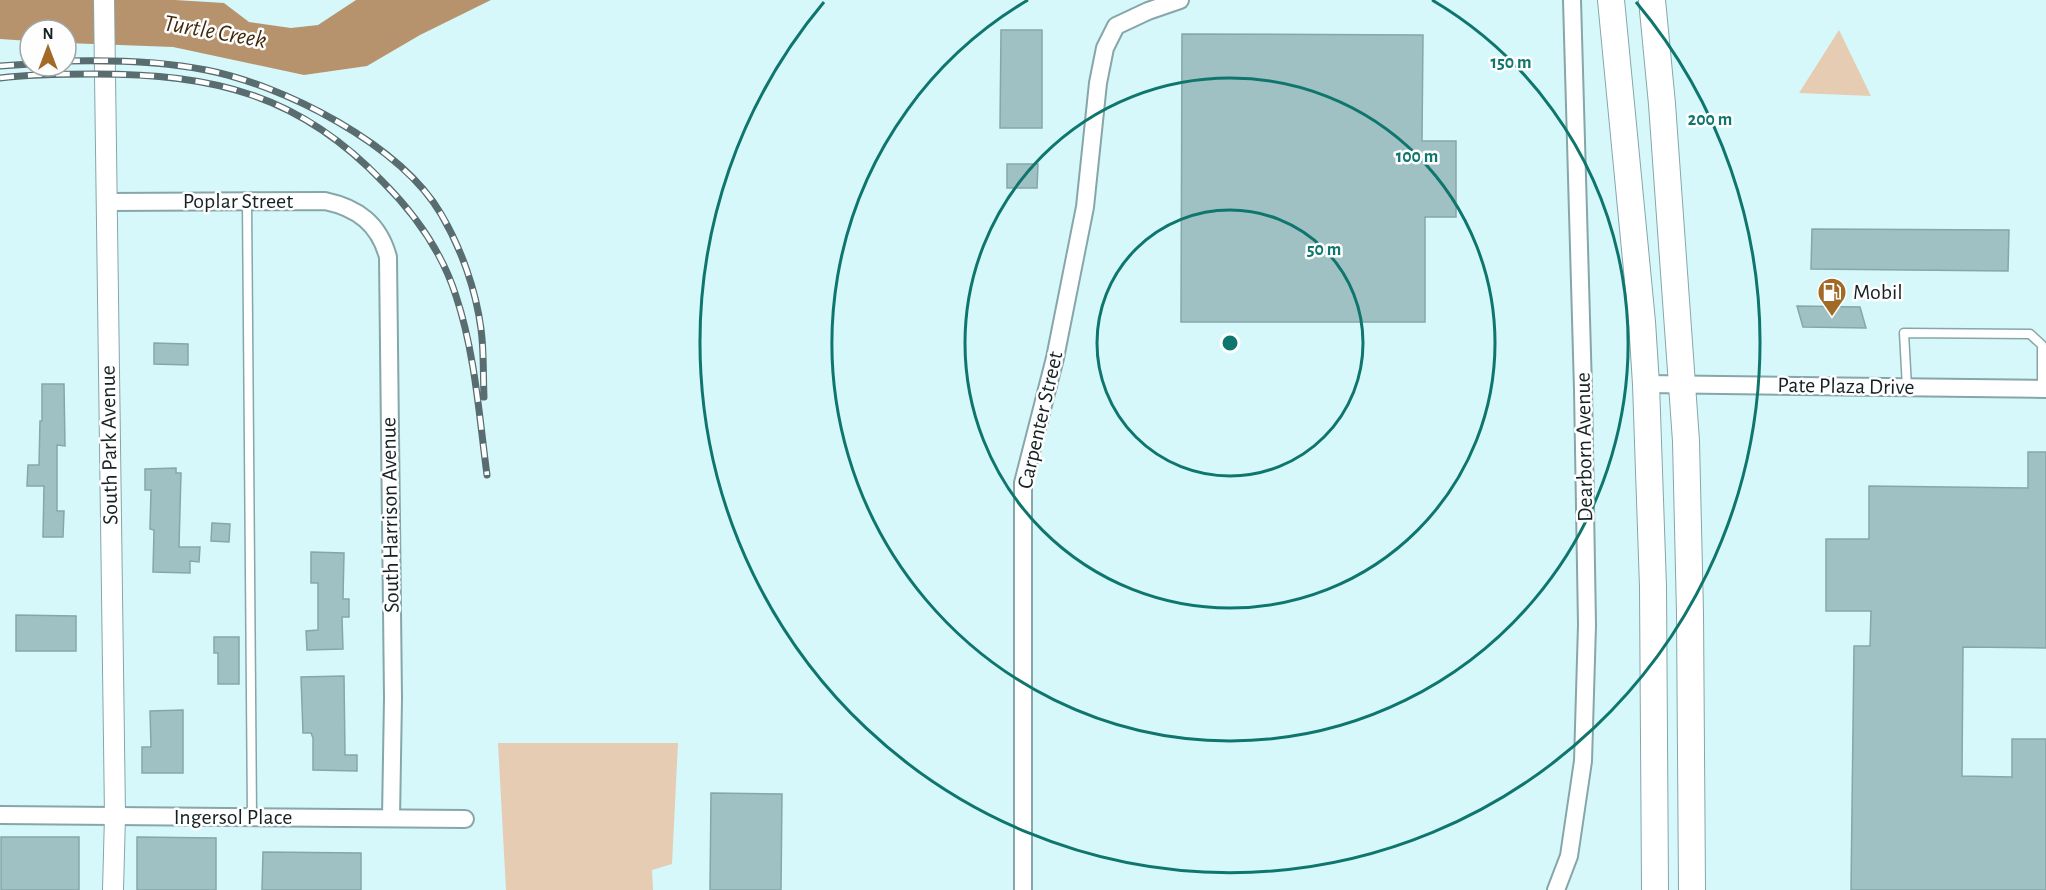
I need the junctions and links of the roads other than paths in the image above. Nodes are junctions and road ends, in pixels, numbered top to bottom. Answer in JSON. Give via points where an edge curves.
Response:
{"nodes":[{"id":1,"x":104,"y":0,"type":"edge"},
{"id":2,"x":1180,"y":0,"type":"edge"},
{"id":3,"x":1572,"y":0,"type":"edge"},
{"id":4,"x":1611,"y":0,"type":"edge"},
{"id":5,"x":1652,"y":0,"type":"edge"},
{"id":6,"x":247,"y":201,"type":"junction"},
{"id":7,"x":106,"y":202,"type":"junction"},
{"id":8,"x":365,"y":219,"type":"joint"},
{"id":9,"x":1646,"y":384,"type":"junction"},
{"id":10,"x":1683,"y":384,"type":"junction"},
{"id":11,"x":1906,"y":387,"type":"junction"},
{"id":12,"x":2044,"y":388,"type":"edge"},
{"id":13,"x":0,"y":815,"type":"edge"},
{"id":14,"x":114,"y":816,"type":"junction"},
{"id":15,"x":252,"y":817,"type":"junction"},
{"id":16,"x":392,"y":818,"type":"junction"},
{"id":17,"x":465,"y":819,"type":"dead end"},
{"id":18,"x":113,"y":890,"type":"edge"},
{"id":19,"x":1023,"y":890,"type":"edge"},
{"id":20,"x":1556,"y":890,"type":"edge"},
{"id":21,"x":1655,"y":890,"type":"edge"},
{"id":22,"x":1692,"y":890,"type":"edge"}],
"edges":[{"from":1,"to":7,"type":"street","name":"South Park Avenue"},
{"from":2,"to":19,"type":"street","name":"Carpenter Street","via":[[1116,26],[1105,48],[1085,207],[1055,358],[1023,483]]},
{"from":3,"to":20,"type":"street","name":"Dearborn Avenue","via":[[1587,625],[1583,761],[1569,856]]},
{"from":4,"to":9,"type":"main road"},
{"from":5,"to":10,"type":"main road"},
{"from":6,"to":7,"type":"street","name":"Poplar Street"},
{"from":6,"to":8,"type":"street","name":"Poplar Street","via":[[326,201],[352,209]]},
{"from":6,"to":15,"type":"lane"},
{"from":7,"to":14,"type":"street","name":"South Park Avenue"},
{"from":8,"to":16,"type":"street","name":"South Harrison Avenue","via":[[383,239],[388,256]]},
{"from":9,"to":10,"type":"street","name":"Pate Plaza Drive"},
{"from":9,"to":21,"type":"main road","via":[[1653,587]]},
{"from":10,"to":11,"type":"street","name":"Pate Plaza Drive"},
{"from":10,"to":22,"type":"main road"},
{"from":11,"to":12,"type":"street","name":"Pate Plaza Drive"},
{"from":11,"to":12,"type":"lane","via":[[1904,333],[2030,334],[2042,345]]},
{"from":13,"to":14,"type":"street","name":"Ingersol Place"},
{"from":14,"to":15,"type":"street","name":"Ingersol Place"},
{"from":14,"to":18,"type":"street","name":"South Park Avenue"},
{"from":15,"to":16,"type":"street","name":"Ingersol Place"},
{"from":16,"to":17,"type":"street","name":"Ingersol Place"}]}
